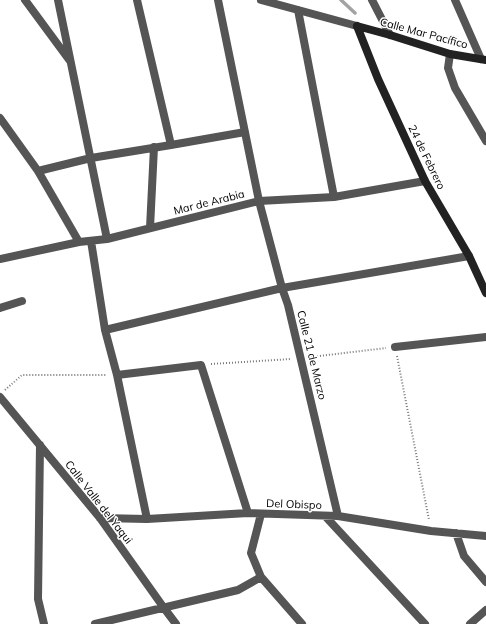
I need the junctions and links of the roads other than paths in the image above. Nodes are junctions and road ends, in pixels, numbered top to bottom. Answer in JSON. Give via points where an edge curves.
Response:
{"nodes":[{"id":1,"x":25,"y":0,"type":"edge"},
{"id":2,"x":58,"y":0,"type":"edge"},
{"id":3,"x":137,"y":0,"type":"edge"},
{"id":4,"x":218,"y":0,"type":"edge"},
{"id":5,"x":261,"y":0,"type":"edge"},
{"id":6,"x":372,"y":0,"type":"edge"},
{"id":7,"x":455,"y":0,"type":"edge"},
{"id":8,"x":298,"y":10,"type":"junction"},
{"id":9,"x":357,"y":26,"type":"junction"},
{"id":10,"x":390,"y":35,"type":"junction"},
{"id":11,"x":450,"y":54,"type":"junction"},
{"id":12,"x":484,"y":60,"type":"edge"},
{"id":13,"x":71,"y":63,"type":"junction"},
{"id":14,"x":0,"y":118,"type":"edge"},
{"id":15,"x":245,"y":132,"type":"junction"},
{"id":16,"x":486,"y":141,"type":"edge"},
{"id":17,"x":172,"y":145,"type":"junction"},
{"id":18,"x":154,"y":147,"type":"junction"},
{"id":19,"x":91,"y":158,"type":"junction"},
{"id":20,"x":38,"y":172,"type":"junction"},
{"id":21,"x":425,"y":181,"type":"junction"},
{"id":22,"x":334,"y":197,"type":"junction"},
{"id":23,"x":259,"y":201,"type":"junction"},
{"id":24,"x":150,"y":228,"type":"junction"},
{"id":25,"x":107,"y":239,"type":"junction"},
{"id":26,"x":91,"y":241,"type":"junction"},
{"id":27,"x":79,"y":242,"type":"junction"},
{"id":28,"x":469,"y":256,"type":"junction"},
{"id":29,"x":0,"y":259,"type":"edge"},
{"id":30,"x":282,"y":288,"type":"junction"},
{"id":31,"x":486,"y":293,"type":"edge"},
{"id":32,"x":22,"y":302,"type":"dead end"},
{"id":33,"x":0,"y":308,"type":"edge"},
{"id":34,"x":105,"y":330,"type":"junction"},
{"id":35,"x":486,"y":337,"type":"edge"},
{"id":36,"x":395,"y":347,"type":"road end"},
{"id":37,"x":117,"y":375,"type":"junction"},
{"id":38,"x":0,"y":397,"type":"edge"},
{"id":39,"x":40,"y":445,"type":"junction"},
{"id":40,"x":248,"y":513,"type":"junction"},
{"id":41,"x":261,"y":514,"type":"junction"},
{"id":42,"x":325,"y":516,"type":"junction"},
{"id":43,"x":338,"y":516,"type":"junction"},
{"id":44,"x":100,"y":518,"type":"junction"},
{"id":45,"x":147,"y":519,"type":"junction"},
{"id":46,"x":456,"y":533,"type":"junction"},
{"id":47,"x":486,"y":536,"type":"edge"},
{"id":48,"x":261,"y":577,"type":"junction"},
{"id":49,"x":486,"y":582,"type":"edge"},
{"id":50,"x":164,"y":608,"type":"junction"},
{"id":51,"x":486,"y":610,"type":"edge"},
{"id":52,"x":44,"y":624,"type":"edge"},
{"id":53,"x":95,"y":624,"type":"edge"},
{"id":54,"x":176,"y":624,"type":"edge"},
{"id":55,"x":302,"y":624,"type":"edge"},
{"id":56,"x":425,"y":624,"type":"edge"},
{"id":57,"x":470,"y":624,"type":"edge"}],
"edges":[{"from":1,"to":13,"type":"street"},
{"from":2,"to":13,"type":"street"},
{"from":3,"to":17,"type":"street"},
{"from":4,"to":15,"type":"street","name":"Calle 21 de Marzo"},
{"from":5,"to":8,"type":"street"},
{"from":6,"to":10,"type":"street"},
{"from":7,"to":12,"type":"street"},
{"from":8,"to":9,"type":"street"},
{"from":8,"to":22,"type":"street"},
{"from":9,"to":10,"type":"street","name":"Calle Mar Pacífico"},
{"from":9,"to":21,"type":"street","name":"24 de Febrero","via":[[378,79]]},
{"from":10,"to":11,"type":"street","name":"Calle Mar Pacífico"},
{"from":11,"to":12,"type":"street","name":"Calle Mar Pacífico"},
{"from":11,"to":16,"type":"street","via":[[448,68],[455,88]]},
{"from":13,"to":19,"type":"street"},
{"from":14,"to":20,"type":"street"},
{"from":15,"to":17,"type":"street"},
{"from":15,"to":23,"type":"street","name":"Calle 21 de Marzo"},
{"from":17,"to":18,"type":"street"},
{"from":18,"to":19,"type":"street"},
{"from":18,"to":24,"type":"street"},
{"from":19,"to":20,"type":"street"},
{"from":19,"to":25,"type":"street"},
{"from":20,"to":27,"type":"street"},
{"from":21,"to":22,"type":"street","name":"Mar de Arabia"},
{"from":21,"to":28,"type":"street","name":"24 de Febrero"},
{"from":22,"to":23,"type":"street","name":"Mar de Arabia"},
{"from":23,"to":24,"type":"street","name":"Mar de Arabia"},
{"from":23,"to":30,"type":"street","name":"Calle 21 de Marzo"},
{"from":24,"to":25,"type":"street","name":"Mar de Arabia"},
{"from":25,"to":26,"type":"street","name":"Mar de Arabia"},
{"from":26,"to":27,"type":"street","name":"Mar de Arabia"},
{"from":26,"to":34,"type":"street"},
{"from":27,"to":29,"type":"street","name":"Mar de Arabia"},
{"from":28,"to":30,"type":"street"},
{"from":28,"to":31,"type":"street","name":"24 de Febrero"},
{"from":30,"to":34,"type":"street"},
{"from":30,"to":43,"type":"street","name":"Calle 21 de Marzo"},
{"from":32,"to":33,"type":"street"},
{"from":34,"to":37,"type":"street"},
{"from":35,"to":36,"type":"street"},
{"from":37,"to":40,"type":"street","via":[[201,365]]},
{"from":37,"to":45,"type":"street"},
{"from":38,"to":39,"type":"street","name":"Calle Valle del Yaqui"},
{"from":39,"to":44,"type":"street","name":"Calle Valle del Yaqui"},
{"from":39,"to":52,"type":"street","via":[[38,599]]},
{"from":40,"to":41,"type":"street","name":"Del Obispo"},
{"from":40,"to":45,"type":"street","name":"Del Obispo"},
{"from":41,"to":42,"type":"street","name":"Del Obispo"},
{"from":41,"to":48,"type":"street","via":[[251,553]]},
{"from":42,"to":43,"type":"street","name":"Del Obispo"},
{"from":42,"to":56,"type":"street"},
{"from":43,"to":46,"type":"street","name":"Del Obispo"},
{"from":44,"to":45,"type":"street","name":"Del Obispo"},
{"from":44,"to":50,"type":"street","name":"Calle Valle del Yaqui"},
{"from":46,"to":47,"type":"street","name":"Del Obispo"},
{"from":46,"to":49,"type":"street","via":[[464,556]]},
{"from":48,"to":50,"type":"street","via":[[238,590]]},
{"from":48,"to":55,"type":"street"},
{"from":50,"to":53,"type":"street"},
{"from":50,"to":54,"type":"street","name":"Calle Valle del Yaqui"},
{"from":51,"to":57,"type":"street"}]}
